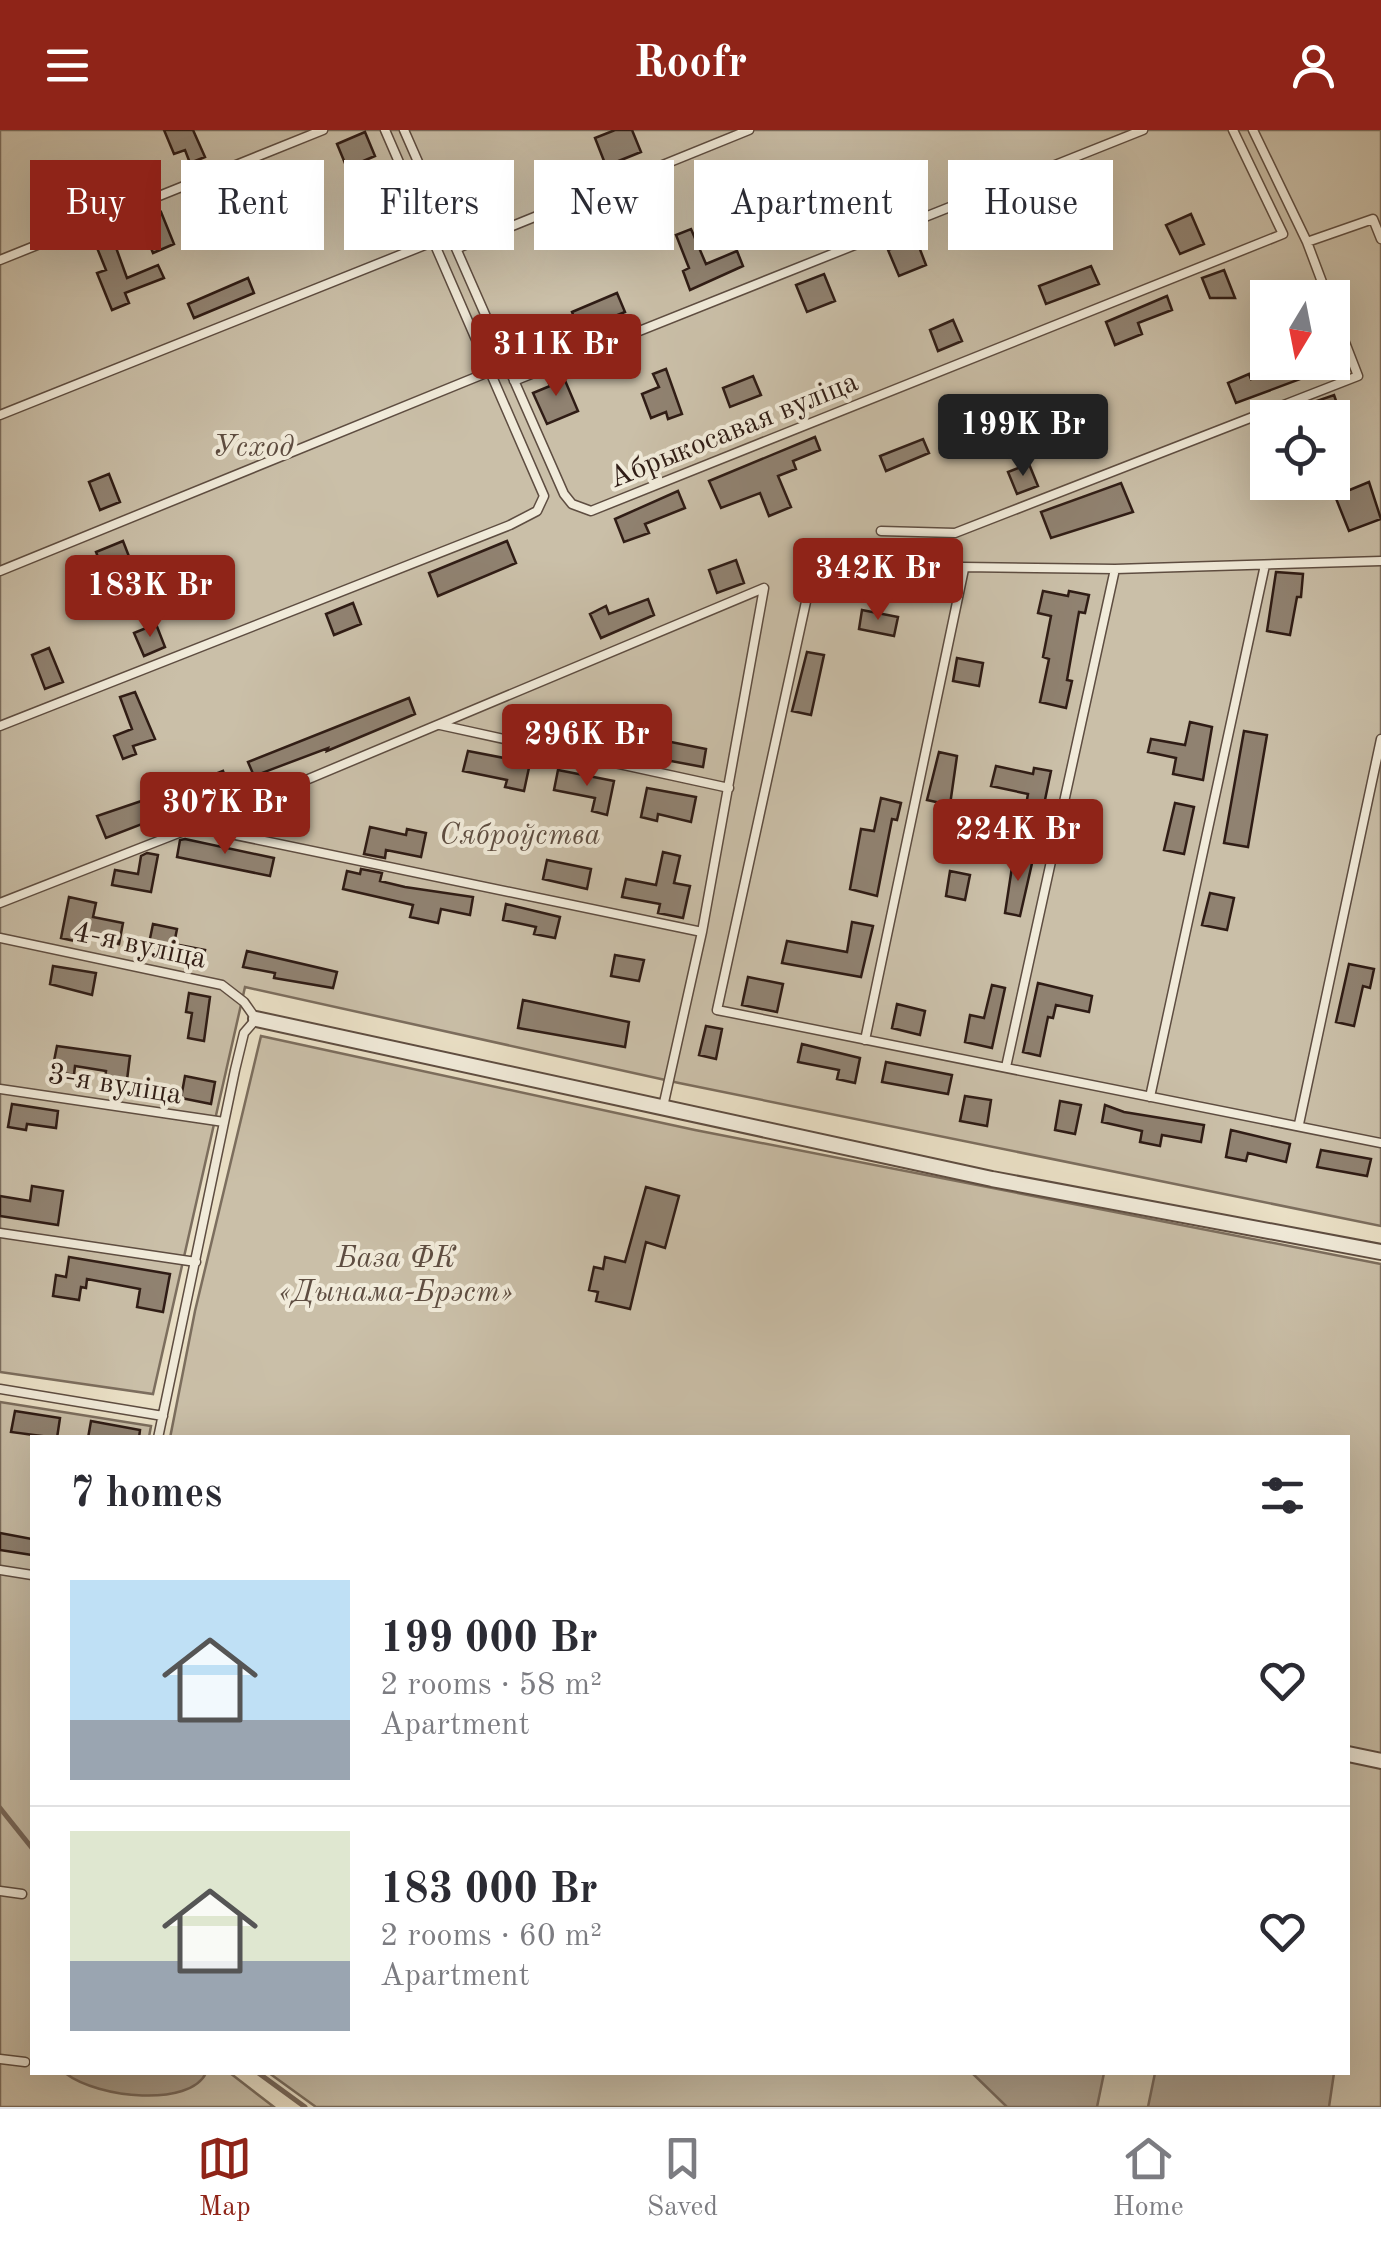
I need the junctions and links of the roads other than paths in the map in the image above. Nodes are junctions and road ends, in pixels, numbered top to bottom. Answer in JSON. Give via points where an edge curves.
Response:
{"nodes":[{"id":1,"x":324,"y":130,"type":"edge"},
{"id":2,"x":386,"y":130,"type":"edge"},
{"id":3,"x":404,"y":130,"type":"edge"},
{"id":4,"x":750,"y":130,"type":"edge"},
{"id":5,"x":1143,"y":130,"type":"edge"},
{"id":6,"x":1233,"y":130,"type":"edge"},
{"id":7,"x":1254,"y":130,"type":"edge"},
{"id":8,"x":399,"y":160,"type":"edge"},
{"id":9,"x":418,"y":160,"type":"edge"},
{"id":10,"x":514,"y":225,"type":"edge"},
{"id":11,"x":1381,"y":240,"type":"edge"},
{"id":12,"x":1307,"y":242,"type":"junction"},
{"id":13,"x":413,"y":250,"type":"edge"},
{"id":14,"x":439,"y":250,"type":"edge"},
{"id":15,"x":459,"y":250,"type":"edge"},
{"id":16,"x":0,"y":260,"type":"edge"},
{"id":17,"x":1321,"y":280,"type":"edge"},
{"id":18,"x":1350,"y":355,"type":"edge"},
{"id":19,"x":492,"y":371,"type":"junction"},
{"id":20,"x":1350,"y":379,"type":"edge"},
{"id":21,"x":1348,"y":380,"type":"edge"},
{"id":22,"x":514,"y":382,"type":"junction"},
{"id":23,"x":0,"y":416,"type":"edge"},
{"id":24,"x":882,"y":531,"type":"dead end"},
{"id":25,"x":1381,"y":561,"type":"edge"},
{"id":26,"x":1265,"y":565,"type":"junction"},
{"id":27,"x":964,"y":569,"type":"junction"},
{"id":28,"x":1115,"y":569,"type":"junction"},
{"id":29,"x":0,"y":571,"type":"edge"},
{"id":30,"x":440,"y":725,"type":"junction"},
{"id":31,"x":0,"y":726,"type":"edge"},
{"id":32,"x":1381,"y":739,"type":"edge"},
{"id":33,"x":729,"y":788,"type":"junction"},
{"id":34,"x":194,"y":827,"type":"junction"},
{"id":35,"x":0,"y":903,"type":"edge"},
{"id":36,"x":702,"y":932,"type":"junction"},
{"id":37,"x":0,"y":938,"type":"edge"},
{"id":38,"x":256,"y":1019,"type":"junction"},
{"id":39,"x":865,"y":1040,"type":"junction"},
{"id":40,"x":1006,"y":1067,"type":"junction"},
{"id":41,"x":0,"y":1088,"type":"edge"},
{"id":42,"x":1150,"y":1097,"type":"junction"},
{"id":43,"x":662,"y":1110,"type":"junction"},
{"id":44,"x":224,"y":1122,"type":"junction"},
{"id":45,"x":1299,"y":1124,"type":"junction"},
{"id":46,"x":1381,"y":1143,"type":"edge"},
{"id":47,"x":0,"y":1232,"type":"edge"},
{"id":48,"x":1381,"y":1252,"type":"edge"},
{"id":49,"x":196,"y":1262,"type":"junction"},
{"id":50,"x":0,"y":1390,"type":"edge"},
{"id":51,"x":163,"y":1416,"type":"junction"},
{"id":52,"x":159,"y":1435,"type":"edge"},
{"id":53,"x":0,"y":1570,"type":"edge"},
{"id":54,"x":30,"y":1575,"type":"edge"},
{"id":55,"x":1350,"y":1754,"type":"edge"},
{"id":56,"x":1381,"y":1761,"type":"edge"},
{"id":57,"x":0,"y":1891,"type":"edge"},
{"id":58,"x":22,"y":1894,"type":"dead end"},
{"id":59,"x":0,"y":2058,"type":"edge"},
{"id":60,"x":25,"y":2062,"type":"dead end"}],
"edges":[{"from":1,"to":16,"type":"lane"},
{"from":2,"to":8,"type":"lane"},
{"from":3,"to":9,"type":"lane"},
{"from":4,"to":10,"type":"lane"},
{"from":5,"to":22,"type":"lane"},
{"from":6,"to":22,"type":"lane","name":"Абрыкосавая вуліца","via":[[1283,234],[590,511],[564,494]]},
{"from":7,"to":12,"type":"lane"},
{"from":11,"to":12,"type":"lane","via":[[1373,220]]},
{"from":12,"to":17,"type":"lane"},
{"from":13,"to":23,"type":"lane"},
{"from":14,"to":19,"type":"lane"},
{"from":15,"to":22,"type":"lane"},
{"from":18,"to":20,"type":"lane","via":[[1358,376]]},
{"from":19,"to":29,"type":"lane"},
{"from":19,"to":31,"type":"lane","via":[[544,496],[536,511]]},
{"from":21,"to":24,"type":"lane","via":[[955,533]]},
{"from":25,"to":26,"type":"lane"},
{"from":26,"to":28,"type":"lane"},
{"from":26,"to":42,"type":"lane"},
{"from":27,"to":28,"type":"lane"},
{"from":27,"to":39,"type":"lane"},
{"from":27,"to":39,"type":"lane","via":[[814,566],[717,1010]]},
{"from":28,"to":40,"type":"lane"},
{"from":30,"to":33,"type":"lane"},
{"from":30,"to":33,"type":"lane","via":[[764,588]]},
{"from":30,"to":34,"type":"lane"},
{"from":32,"to":45,"type":"lane"},
{"from":33,"to":36,"type":"lane"},
{"from":34,"to":35,"type":"lane"},
{"from":34,"to":36,"type":"lane"},
{"from":36,"to":43,"type":"lane"},
{"from":37,"to":38,"type":"lane","name":"4-я вуліца","via":[[222,985]]},
{"from":38,"to":43,"type":"street"},
{"from":38,"to":44,"type":"lane","via":[[244,1033]]},
{"from":39,"to":40,"type":"lane"},
{"from":40,"to":42,"type":"lane"},
{"from":41,"to":44,"type":"lane","name":"3-я вуліца"},
{"from":42,"to":45,"type":"lane"},
{"from":43,"to":48,"type":"street"},
{"from":44,"to":49,"type":"lane"},
{"from":45,"to":46,"type":"lane"},
{"from":47,"to":49,"type":"lane"},
{"from":49,"to":51,"type":"lane"},
{"from":50,"to":51,"type":"lane"},
{"from":51,"to":52,"type":"lane"},
{"from":53,"to":54,"type":"lane"},
{"from":55,"to":56,"type":"street"},
{"from":57,"to":58,"type":"lane"},
{"from":59,"to":60,"type":"lane"}]}
